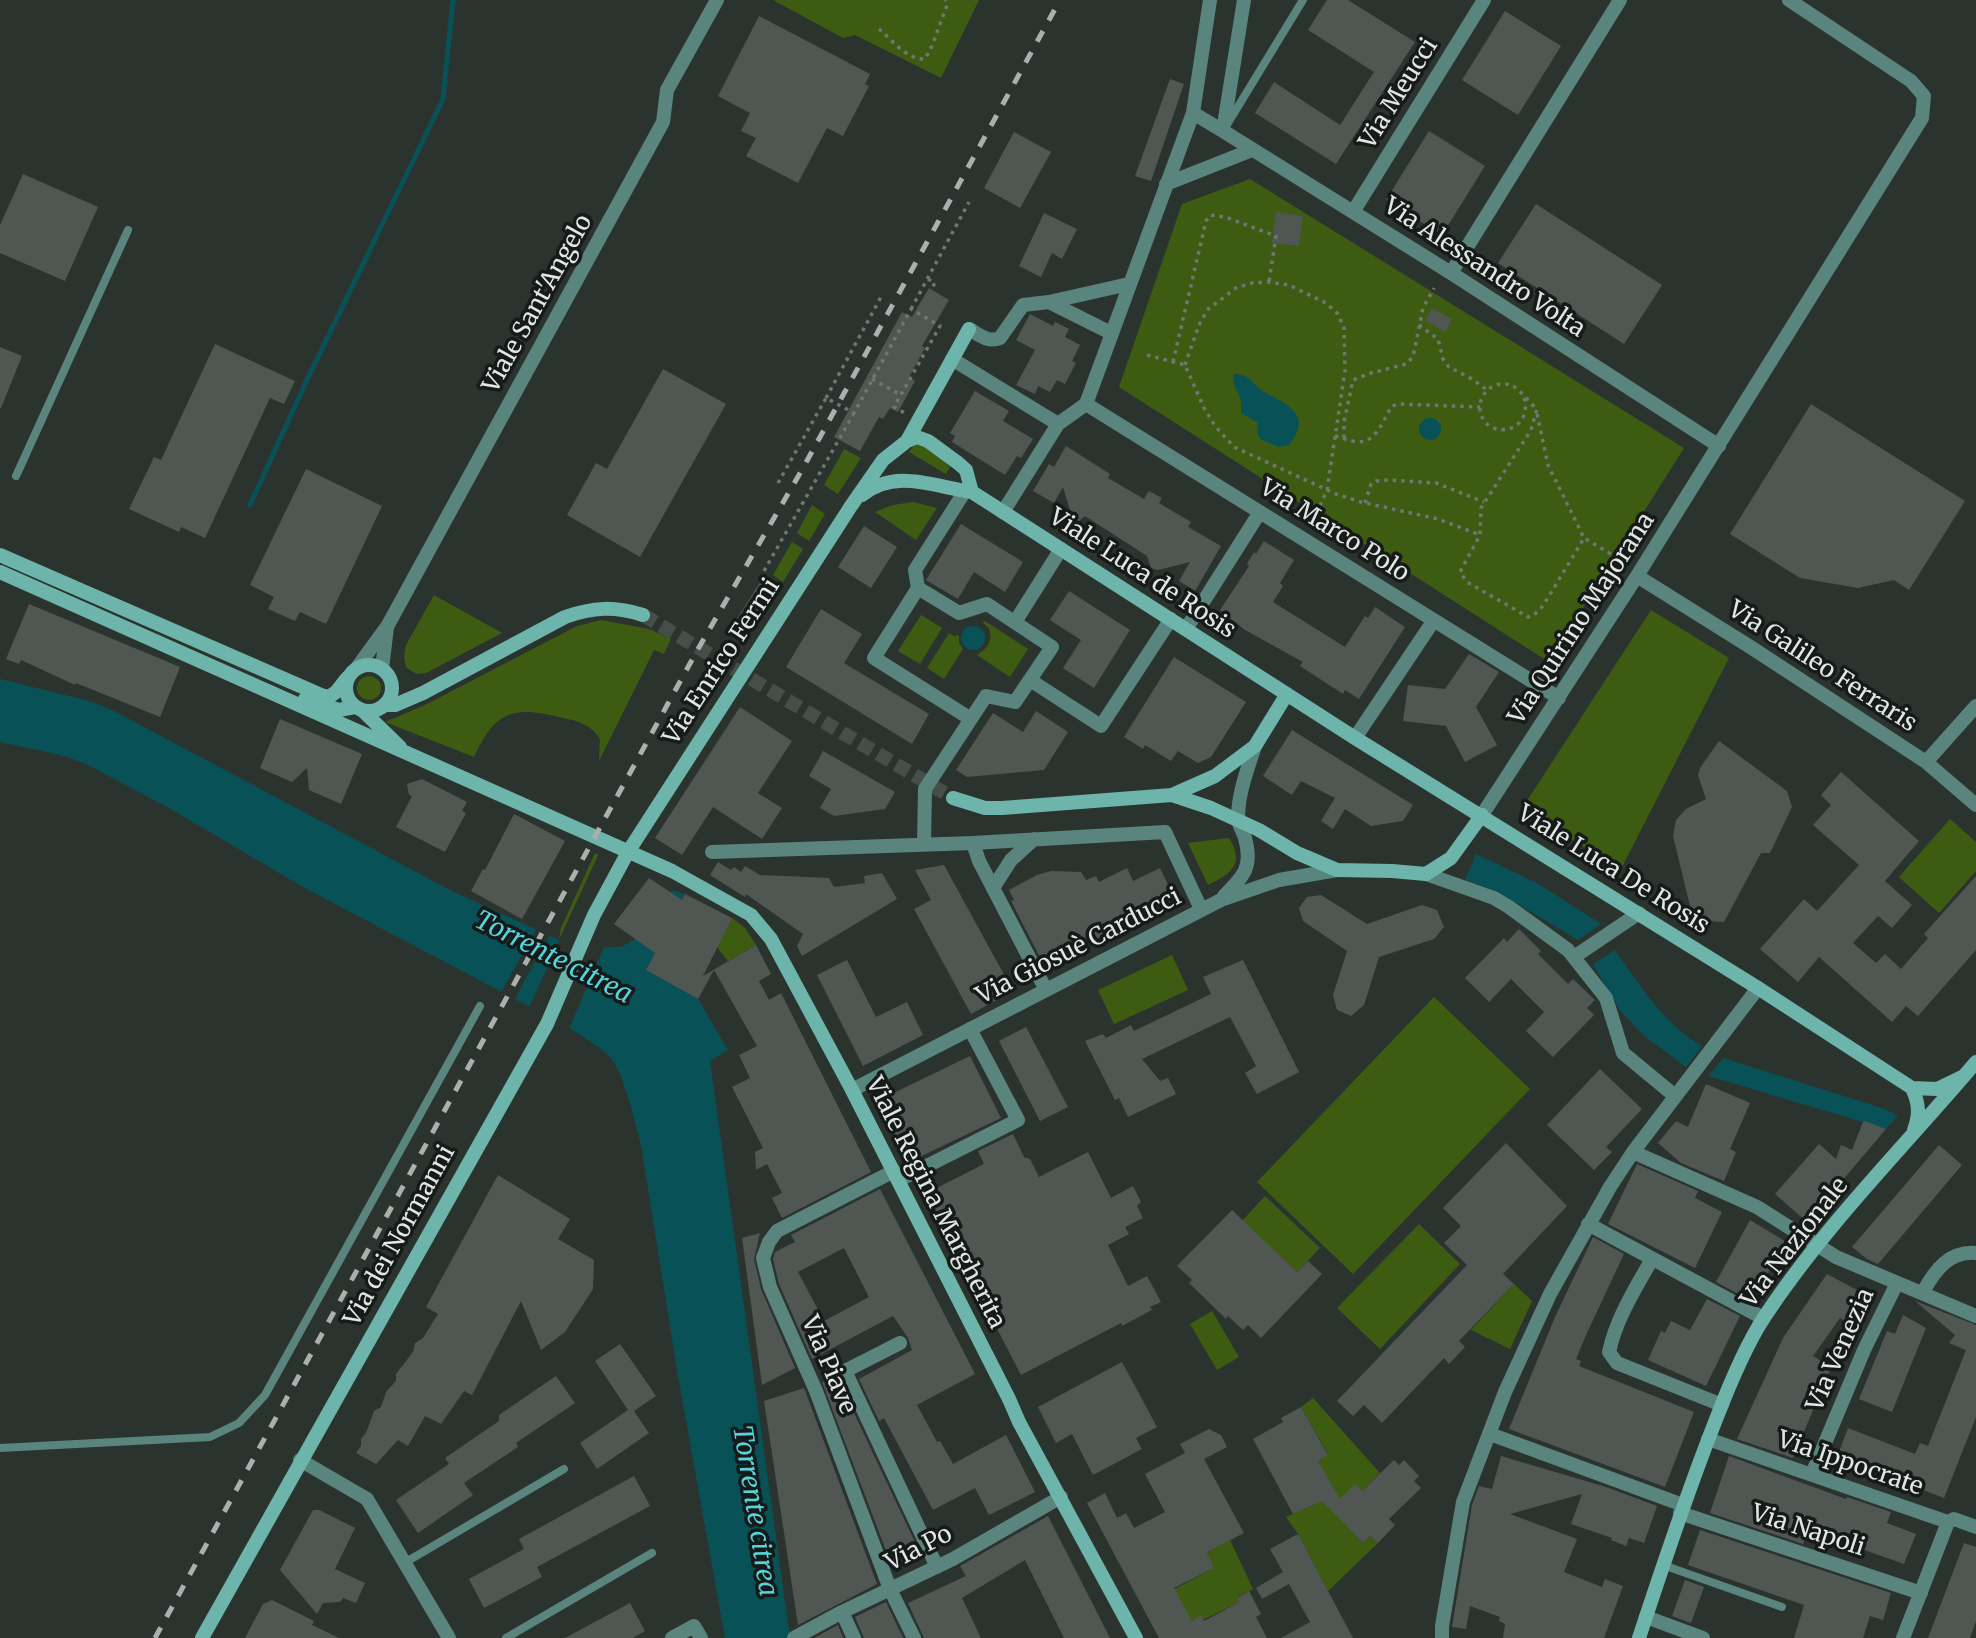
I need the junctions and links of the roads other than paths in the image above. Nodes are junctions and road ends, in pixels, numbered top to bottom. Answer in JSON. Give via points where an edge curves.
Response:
{"nodes":[{"id":1,"x":717,"y":0,"type":"edge"},
{"id":2,"x":1210,"y":0,"type":"edge"},
{"id":3,"x":1244,"y":0,"type":"edge"},
{"id":4,"x":1303,"y":0,"type":"edge"},
{"id":5,"x":1484,"y":0,"type":"edge"},
{"id":6,"x":1620,"y":0,"type":"edge"},
{"id":7,"x":1789,"y":0,"type":"edge"},
{"id":8,"x":1193,"y":113,"type":"junction"},
{"id":9,"x":1223,"y":131,"type":"junction"},
{"id":10,"x":1252,"y":150,"type":"junction"},
{"id":11,"x":1166,"y":184,"type":"junction"},
{"id":12,"x":1353,"y":212,"type":"junction"},
{"id":13,"x":128,"y":230,"type":"dead end"},
{"id":14,"x":1451,"y":273,"type":"junction"},
{"id":15,"x":1129,"y":284,"type":"junction"},
{"id":16,"x":1049,"y":302,"type":"junction"},
{"id":17,"x":969,"y":329,"type":"joint"},
{"id":18,"x":1111,"y":333,"type":"junction"},
{"id":19,"x":952,"y":359,"type":"junction"},
{"id":20,"x":1086,"y":404,"type":"junction"},
{"id":21,"x":926,"y":405,"type":"junction"},
{"id":22,"x":1058,"y":424,"type":"junction"},
{"id":23,"x":907,"y":441,"type":"junction"},
{"id":24,"x":934,"y":444,"type":"junction"},
{"id":25,"x":1718,"y":446,"type":"junction"},
{"id":26,"x":16,"y":476,"type":"dead end"},
{"id":27,"x":968,"y":491,"type":"junction"},
{"id":28,"x":856,"y":499,"type":"junction"},
{"id":29,"x":1003,"y":512,"type":"junction"},
{"id":30,"x":1260,"y":512,"type":"junction"},
{"id":31,"x":1061,"y":549,"type":"junction"},
{"id":32,"x":0,"y":555,"type":"edge"},
{"id":33,"x":0,"y":563,"type":"edge"},
{"id":34,"x":0,"y":572,"type":"edge"},
{"id":35,"x":1637,"y":576,"type":"junction"},
{"id":36,"x":918,"y":588,"type":"junction"},
{"id":37,"x":643,"y":615,"type":"tunnel mouth"},
{"id":38,"x":1171,"y":619,"type":"junction"},
{"id":39,"x":1434,"y":620,"type":"junction"},
{"id":40,"x":1014,"y":622,"type":"junction"},
{"id":41,"x":388,"y":625,"type":"junction"},
{"id":42,"x":1186,"y":629,"type":"junction"},
{"id":43,"x":385,"y":672,"type":"junction"},
{"id":44,"x":352,"y":673,"type":"junction"},
{"id":45,"x":1030,"y":680,"type":"junction"},
{"id":46,"x":423,"y":693,"type":"junction"},
{"id":47,"x":1287,"y":694,"type":"junction"},
{"id":48,"x":1559,"y":698,"type":"junction"},
{"id":49,"x":384,"y":705,"type":"junction"},
{"id":50,"x":1976,"y":706,"type":"edge"},
{"id":51,"x":359,"y":709,"type":"junction"},
{"id":52,"x":971,"y":719,"type":"junction"},
{"id":53,"x":1355,"y":738,"type":"junction"},
{"id":54,"x":1255,"y":746,"type":"junction"},
{"id":55,"x":408,"y":755,"type":"junction"},
{"id":56,"x":1926,"y":762,"type":"junction"},
{"id":57,"x":1172,"y":795,"type":"junction"},
{"id":58,"x":953,"y":798,"type":"tunnel mouth"},
{"id":59,"x":1976,"y":806,"type":"edge"},
{"id":60,"x":1482,"y":815,"type":"junction"},
{"id":61,"x":1239,"y":823,"type":"junction"},
{"id":62,"x":1034,"y":839,"type":"junction"},
{"id":63,"x":973,"y":843,"type":"junction"},
{"id":64,"x":924,"y":844,"type":"junction"},
{"id":65,"x":628,"y":852,"type":"junction"},
{"id":66,"x":712,"y":852,"type":"dead end"},
{"id":67,"x":1337,"y":870,"type":"junction"},
{"id":68,"x":1426,"y":874,"type":"junction"},
{"id":69,"x":993,"y":888,"type":"junction"},
{"id":70,"x":1221,"y":900,"type":"junction"},
{"id":71,"x":1201,"y":909,"type":"junction"},
{"id":72,"x":1639,"y":913,"type":"junction"},
{"id":73,"x":1574,"y":957,"type":"junction"},
{"id":74,"x":1758,"y":988,"type":"junction"},
{"id":75,"x":1046,"y":990,"type":"junction"},
{"id":76,"x":480,"y":1006,"type":"dead end"},
{"id":77,"x":970,"y":1029,"type":"junction"},
{"id":78,"x":1976,"y":1062,"type":"edge"},
{"id":79,"x":1964,"y":1076,"type":"junction"},
{"id":80,"x":1912,"y":1088,"type":"junction"},
{"id":81,"x":852,"y":1090,"type":"junction"},
{"id":82,"x":1675,"y":1096,"type":"junction"},
{"id":83,"x":1912,"y":1137,"type":"junction"},
{"id":84,"x":1633,"y":1152,"type":"junction"},
{"id":85,"x":896,"y":1176,"type":"junction"},
{"id":86,"x":1588,"y":1224,"type":"junction"},
{"id":87,"x":1817,"y":1245,"type":"junction"},
{"id":88,"x":1976,"y":1253,"type":"edge"},
{"id":89,"x":1652,"y":1259,"type":"junction"},
{"id":90,"x":1897,"y":1283,"type":"junction"},
{"id":91,"x":1923,"y":1292,"type":"junction"},
{"id":92,"x":1976,"y":1316,"type":"edge"},
{"id":93,"x":1763,"y":1318,"type":"junction"},
{"id":94,"x":900,"y":1343,"type":"dead end"},
{"id":95,"x":1722,"y":1405,"type":"junction"},
{"id":96,"x":1490,"y":1434,"type":"junction"},
{"id":97,"x":1708,"y":1439,"type":"junction"},
{"id":98,"x":0,"y":1448,"type":"edge"},
{"id":99,"x":300,"y":1460,"type":"junction"},
{"id":100,"x":564,"y":1469,"type":"dead end"},
{"id":101,"x":1812,"y":1474,"type":"junction"},
{"id":102,"x":1061,"y":1497,"type":"junction"},
{"id":103,"x":1682,"y":1509,"type":"junction"},
{"id":104,"x":1948,"y":1522,"type":"junction"},
{"id":105,"x":1976,"y":1527,"type":"edge"},
{"id":106,"x":652,"y":1553,"type":"dead end"},
{"id":107,"x":406,"y":1562,"type":"junction"},
{"id":108,"x":1663,"y":1565,"type":"junction"},
{"id":109,"x":937,"y":1567,"type":"junction"},
{"id":110,"x":890,"y":1589,"type":"junction"},
{"id":111,"x":1920,"y":1593,"type":"junction"},
{"id":112,"x":1782,"y":1607,"type":"dead end"},
{"id":113,"x":842,"y":1612,"type":"junction"},
{"id":114,"x":1646,"y":1616,"type":"junction"},
{"id":115,"x":202,"y":1638,"type":"edge"},
{"id":116,"x":449,"y":1638,"type":"edge"},
{"id":117,"x":506,"y":1638,"type":"edge"},
{"id":118,"x":672,"y":1638,"type":"edge"},
{"id":119,"x":701,"y":1638,"type":"edge"},
{"id":120,"x":794,"y":1638,"type":"edge"},
{"id":121,"x":854,"y":1638,"type":"edge"},
{"id":122,"x":914,"y":1638,"type":"edge"},
{"id":123,"x":1136,"y":1638,"type":"edge"},
{"id":124,"x":1442,"y":1638,"type":"edge"},
{"id":125,"x":1639,"y":1638,"type":"edge"},
{"id":126,"x":1703,"y":1638,"type":"edge"},
{"id":127,"x":1903,"y":1638,"type":"edge"}],
"edges":[{"from":1,"to":41,"type":"street","name":"Viale Sant'Angelo","via":[[667,90],[663,122]]},
{"from":2,"to":8,"type":"street"},
{"from":3,"to":9,"type":"street"},
{"from":4,"to":9,"type":"lane"},
{"from":5,"to":12,"type":"street","name":"Via Meucci"},
{"from":6,"to":14,"type":"street"},
{"from":7,"to":25,"type":"street","name":"Via Quirino Majorana","via":[[1904,75],[1924,96],[1924,106],[1917,127]]},
{"from":8,"to":9,"type":"street","name":"Via Alessandro Volta"},
{"from":8,"to":11,"type":"street"},
{"from":9,"to":10,"type":"street","name":"Via Alessandro Volta"},
{"from":10,"to":11,"type":"street"},
{"from":10,"to":12,"type":"street","name":"Via Alessandro Volta"},
{"from":11,"to":15,"type":"street"},
{"from":12,"to":14,"type":"street","name":"Via Alessandro Volta"},
{"from":13,"to":26,"type":"lane"},
{"from":14,"to":25,"type":"street","name":"Via Alessandro Volta"},
{"from":15,"to":16,"type":"street"},
{"from":15,"to":18,"type":"street"},
{"from":16,"to":17,"type":"street","via":[[1023,305],[995,341]]},
{"from":16,"to":18,"type":"street"},
{"from":17,"to":19,"type":"main road"},
{"from":18,"to":20,"type":"street"},
{"from":19,"to":21,"type":"main road"},
{"from":19,"to":22,"type":"street"},
{"from":20,"to":22,"type":"street"},
{"from":20,"to":30,"type":"street","name":"Via Marco Polo"},
{"from":21,"to":23,"type":"main road"},
{"from":21,"to":24,"type":"main road","via":[[925,432]]},
{"from":22,"to":29,"type":"street"},
{"from":23,"to":24,"type":"main road","via":[[918,437]]},
{"from":23,"to":28,"type":"main road","name":"Via Enrico Fermi","via":[[883,460]]},
{"from":24,"to":27,"type":"main road","name":"Viale Luca de Rosis","via":[[966,470]]},
{"from":25,"to":35,"type":"street","name":"Via Quirino Majorana"},
{"from":27,"to":28,"type":"main road","name":"Viale Luca de Rosis","via":[[897,481]]},
{"from":27,"to":29,"type":"main road","name":"Viale Luca de Rosis"},
{"from":27,"to":36,"type":"street","via":[[915,570]]},
{"from":28,"to":65,"type":"main road","name":"Via Enrico Fermi"},
{"from":29,"to":31,"type":"main road","name":"Viale Luca de Rosis"},
{"from":30,"to":39,"type":"street","name":"Via Marco Polo"},
{"from":30,"to":42,"type":"street"},
{"from":31,"to":38,"type":"main road","name":"Viale Luca de Rosis"},
{"from":31,"to":40,"type":"street"},
{"from":32,"to":44,"type":"main road","name":"Viale Sant'Angelo","via":[[321,695],[329,697]]},
{"from":33,"to":51,"type":"main road","via":[[318,704]]},
{"from":34,"to":55,"type":"main road"},
{"from":35,"to":48,"type":"street","name":"Via Quirino Majorana"},
{"from":35,"to":56,"type":"street","name":"Via Galileo Ferraris"},
{"from":36,"to":40,"type":"street","via":[[958,613],[987,604]]},
{"from":36,"to":52,"type":"street","via":[[874,658]]},
{"from":37,"to":46,"type":"main road","via":[[605,608],[584,610]]},
{"from":38,"to":42,"type":"main road","name":"Viale Luca de Rosis"},
{"from":38,"to":45,"type":"street","via":[[1101,726]]},
{"from":39,"to":48,"type":"street","name":"Via Marco Polo"},
{"from":39,"to":53,"type":"street"},
{"from":40,"to":45,"type":"street","via":[[1052,647]]},
{"from":41,"to":43,"type":"street","name":"Viale Sant'Angelo"},
{"from":41,"to":44,"type":"street","name":"Viale Sant'Angelo"},
{"from":42,"to":47,"type":"main road","name":"Viale Luca de Rosis"},
{"from":43,"to":44,"type":"main road","via":[[369,664]]},
{"from":43,"to":46,"type":"main road","via":[[403,688]]},
{"from":43,"to":49,"type":"main road","via":[[392,691]]},
{"from":44,"to":51,"type":"main road","via":[[346,694]]},
{"from":45,"to":52,"type":"street","via":[[1015,702],[986,696]]},
{"from":46,"to":49,"type":"main road"},
{"from":47,"to":53,"type":"main road","name":"Viale Luca De Rosis"},
{"from":47,"to":54,"type":"main road"},
{"from":48,"to":60,"type":"street","name":"Via Quirino Majorana"},
{"from":49,"to":51,"type":"main road","via":[[370,711]]},
{"from":50,"to":56,"type":"street"},
{"from":51,"to":55,"type":"main road"},
{"from":52,"to":64,"type":"street","via":[[925,789]]},
{"from":53,"to":60,"type":"main road","name":"Viale Luca De Rosis"},
{"from":54,"to":57,"type":"main road","via":[[1215,776]]},
{"from":54,"to":61,"type":"street","via":[[1242,788]]},
{"from":55,"to":65,"type":"main road"},
{"from":56,"to":59,"type":"street","name":"Via Galileo Ferraris"},
{"from":57,"to":58,"type":"main road","via":[[1002,808]]},
{"from":57,"to":61,"type":"main road"},
{"from":60,"to":68,"type":"main road","via":[[1451,858]]},
{"from":60,"to":72,"type":"main road","name":"Viale Luca De Rosis"},
{"from":61,"to":67,"type":"main road"},
{"from":61,"to":70,"type":"street","via":[[1248,865]]},
{"from":62,"to":63,"type":"street"},
{"from":62,"to":69,"type":"street","via":[[1011,860]]},
{"from":62,"to":71,"type":"street","via":[[1165,832]]},
{"from":63,"to":64,"type":"street"},
{"from":63,"to":69,"type":"street"},
{"from":64,"to":66,"type":"street"},
{"from":65,"to":81,"type":"main road","name":"Viale Regina Margherita","via":[[751,915],[762,927]]},
{"from":65,"to":99,"type":"main road","name":"Via dei Normanni","via":[[594,915],[547,1024]]},
{"from":67,"to":68,"type":"main road"},
{"from":67,"to":70,"type":"street","name":"Via Giosuè Carducci","via":[[1279,880]]},
{"from":68,"to":73,"type":"street","via":[[1494,898]]},
{"from":69,"to":75,"type":"street"},
{"from":70,"to":71,"type":"street","name":"Via Giosuè Carducci"},
{"from":71,"to":75,"type":"street","name":"Via Giosuè Carducci"},
{"from":72,"to":73,"type":"street"},
{"from":72,"to":74,"type":"main road","name":"Viale Luca De Rosis"},
{"from":73,"to":82,"type":"street","via":[[1606,998],[1623,1053]]},
{"from":74,"to":80,"type":"main road","name":"Viale Luca De Rosis"},
{"from":74,"to":82,"type":"street"},
{"from":75,"to":77,"type":"street","name":"Via Giosuè Carducci"},
{"from":76,"to":98,"type":"lane","via":[[265,1395],[239,1423],[210,1437]]},
{"from":77,"to":81,"type":"street","name":"Via Giosuè Carducci"},
{"from":77,"to":85,"type":"street","name":"Via Piave","via":[[1018,1120]]},
{"from":78,"to":79,"type":"main road","name":"Via Nazionale"},
{"from":79,"to":80,"type":"main road","via":[[1937,1089]]},
{"from":79,"to":83,"type":"main road","name":"Via Nazionale"},
{"from":80,"to":83,"type":"main road","via":[[1919,1112]]},
{"from":81,"to":85,"type":"main road","name":"Viale Regina Margherita"},
{"from":82,"to":84,"type":"street"},
{"from":83,"to":87,"type":"main road","name":"Via Nazionale"},
{"from":84,"to":86,"type":"street"},
{"from":84,"to":87,"type":"street","via":[[1756,1207]]},
{"from":85,"to":102,"type":"main road","name":"Viale Regina Margherita"},
{"from":85,"to":110,"type":"street","name":"Via Piave","via":[[777,1231],[763,1258],[770,1287],[816,1391]]},
{"from":86,"to":89,"type":"street"},
{"from":86,"to":96,"type":"street","via":[[1523,1350]]},
{"from":87,"to":90,"type":"street"},
{"from":87,"to":93,"type":"main road","name":"Via Nazionale"},
{"from":88,"to":91,"type":"street","via":[[1947,1261],[1933,1273]]},
{"from":89,"to":93,"type":"street"},
{"from":89,"to":95,"type":"street","via":[[1624,1309],[1609,1352],[1617,1363]]},
{"from":90,"to":91,"type":"street"},
{"from":90,"to":101,"type":"street","name":"Via Venezia"},
{"from":91,"to":92,"type":"street"},
{"from":93,"to":95,"type":"main road","name":"Via Nazionale"},
{"from":94,"to":109,"type":"street","via":[[845,1371]]},
{"from":95,"to":97,"type":"main road","name":"Via Nazionale"},
{"from":96,"to":103,"type":"street","name":"Via Napoli"},
{"from":96,"to":124,"type":"street","via":[[1461,1511]]},
{"from":97,"to":101,"type":"street","name":"Via Ippocrate"},
{"from":97,"to":103,"type":"main road","name":"Via Nazionale"},
{"from":99,"to":107,"type":"street","via":[[367,1499]]},
{"from":99,"to":115,"type":"main road","name":"Via dei Normanni"},
{"from":100,"to":107,"type":"lane"},
{"from":101,"to":104,"type":"street","name":"Via Ippocrate"},
{"from":102,"to":109,"type":"street","name":"Via Po"},
{"from":102,"to":123,"type":"main road","name":"Viale Regina Margherita"},
{"from":103,"to":108,"type":"main road","name":"Via Nazionale"},
{"from":103,"to":111,"type":"street","name":"Via Napoli"},
{"from":104,"to":105,"type":"street","name":"Via Ippocrate","via":[[1954,1519]]},
{"from":104,"to":111,"type":"street"},
{"from":106,"to":117,"type":"lane"},
{"from":107,"to":116,"type":"street"},
{"from":108,"to":112,"type":"lane"},
{"from":108,"to":114,"type":"main road","name":"Via Nazionale"},
{"from":109,"to":110,"type":"street","name":"Via Po"},
{"from":110,"to":113,"type":"street","name":"Via Po"},
{"from":110,"to":122,"type":"street","name":"Via Piave"},
{"from":111,"to":127,"type":"street"},
{"from":113,"to":120,"type":"street","name":"Via Po"},
{"from":113,"to":121,"type":"street"},
{"from":114,"to":125,"type":"main road","name":"Via Nazionale"},
{"from":114,"to":126,"type":"street"},
{"from":118,"to":119,"type":"street","via":[[694,1626]]}]}
